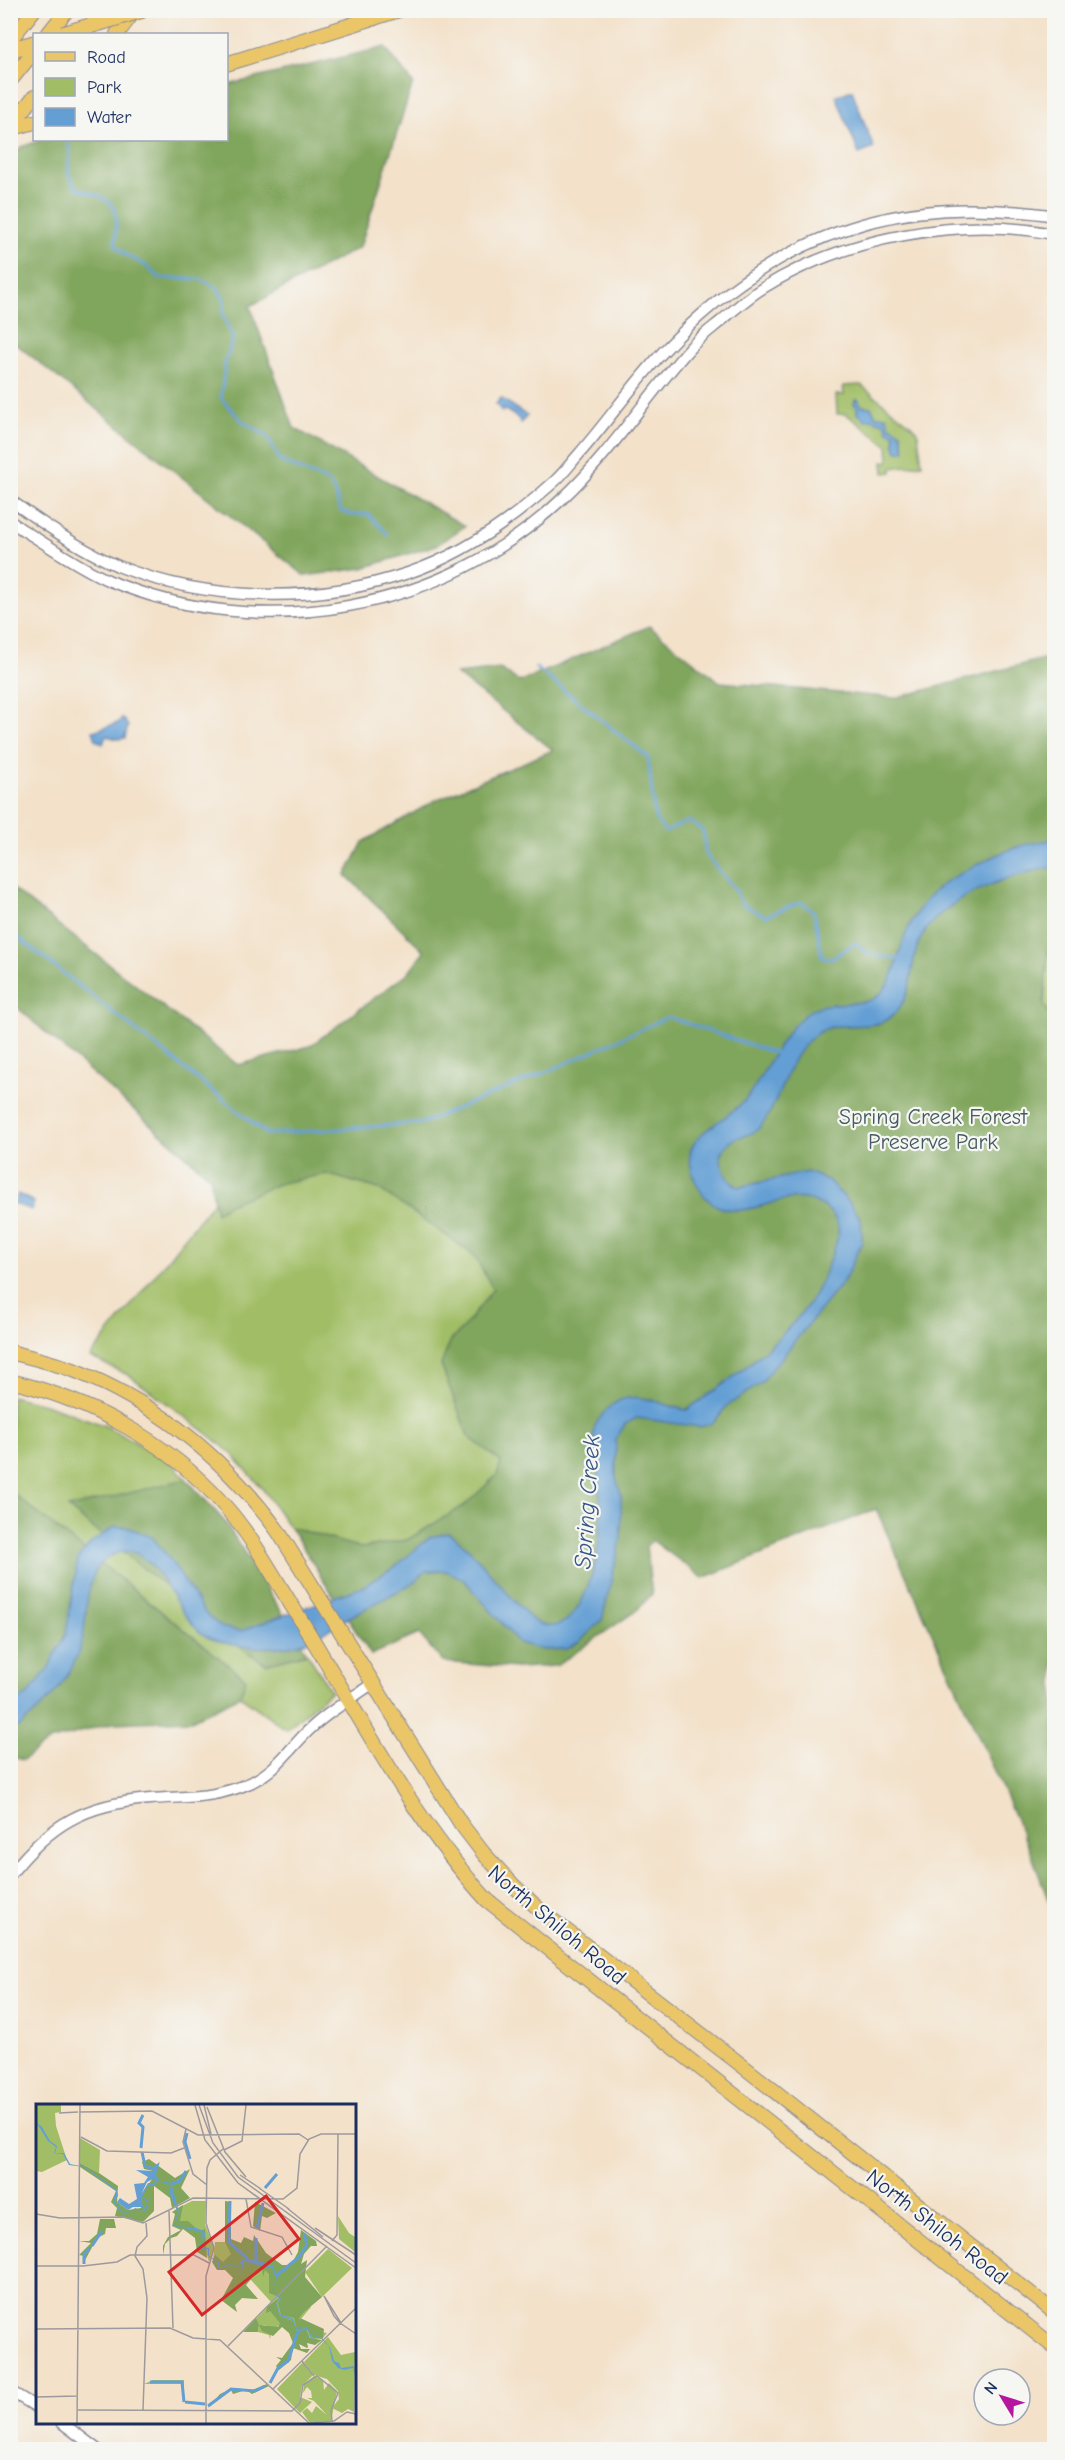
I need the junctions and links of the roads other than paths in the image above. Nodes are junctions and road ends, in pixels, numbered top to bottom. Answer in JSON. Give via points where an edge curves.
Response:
{"nodes":[{"id":1,"x":34,"y":10,"type":"edge"},
{"id":2,"x":67,"y":10,"type":"edge"},
{"id":3,"x":102,"y":10,"type":"edge"},
{"id":4,"x":135,"y":10,"type":"edge"},
{"id":5,"x":143,"y":10,"type":"edge"},
{"id":6,"x":390,"y":10,"type":"edge"},
{"id":7,"x":399,"y":10,"type":"edge"},
{"id":8,"x":373,"y":18,"type":"junction"},
{"id":9,"x":49,"y":33,"type":"edge"},
{"id":10,"x":66,"y":33,"type":"edge"},
{"id":11,"x":85,"y":33,"type":"edge"},
{"id":12,"x":118,"y":33,"type":"edge"},
{"id":13,"x":10,"y":40,"type":"edge"},
{"id":14,"x":33,"y":43,"type":"edge"},
{"id":15,"x":10,"y":50,"type":"edge"},
{"id":16,"x":33,"y":52,"type":"edge"},
{"id":17,"x":228,"y":63,"type":"edge"},
{"id":18,"x":10,"y":81,"type":"edge"},
{"id":19,"x":33,"y":98,"type":"edge"},
{"id":20,"x":33,"y":122,"type":"edge"},
{"id":21,"x":10,"y":128,"type":"edge"},
{"id":22,"x":1054,"y":216,"type":"edge"},
{"id":23,"x":1054,"y":234,"type":"edge"},
{"id":24,"x":10,"y":500,"type":"edge"},
{"id":25,"x":10,"y":521,"type":"edge"},
{"id":26,"x":10,"y":1352,"type":"edge"},
{"id":27,"x":10,"y":1381,"type":"edge"},
{"id":28,"x":372,"y":1684,"type":"junction"},
{"id":29,"x":349,"y":1700,"type":"junction"},
{"id":30,"x":10,"y":1875,"type":"edge"},
{"id":31,"x":1054,"y":2312,"type":"edge"},
{"id":32,"x":1054,"y":2347,"type":"edge"},
{"id":33,"x":10,"y":2391,"type":"edge"},
{"id":34,"x":36,"y":2407,"type":"edge"},
{"id":35,"x":65,"y":2424,"type":"edge"},
{"id":36,"x":98,"y":2450,"type":"edge"}],
"edges":[{"from":1,"to":13,"type":"main road"},
{"from":2,"to":9,"type":"main road"},
{"from":3,"to":11,"type":"main road"},
{"from":4,"to":12,"type":"main road"},
{"from":5,"to":10,"type":"highway","bridge":true},
{"from":6,"to":8,"type":"highway"},
{"from":7,"to":8,"type":"main road"},
{"from":8,"to":17,"type":"main road"},
{"from":14,"to":15,"type":"highway"},
{"from":16,"to":18,"type":"main road"},
{"from":19,"to":21,"type":"main road"},
{"from":20,"to":21,"type":"main road"},
{"from":22,"to":24,"type":"street","via":[[962,208],[909,213],[848,228],[794,250],[746,278],[693,322],[662,353],[557,480],[461,550],[407,573],[331,592],[239,594],[192,588],[117,565]]},
{"from":23,"to":25,"type":"street","via":[[1010,227],[959,229],[870,241],[760,289],[692,346],[584,478],[554,507],[473,564],[445,579],[399,595],[334,610],[306,612],[256,613],[192,607],[110,581]]},
{"from":26,"to":28,"type":"main road","name":"North Shiloh Road","via":[[76,1371],[155,1412],[211,1455],[259,1506],[289,1548]]},
{"from":27,"to":29,"type":"main road","name":"North Shiloh Road","via":[[65,1397],[140,1436],[184,1467],[222,1503],[254,1545]]},
{"from":28,"to":29,"type":"street"},
{"from":28,"to":31,"type":"main road","name":"North Shiloh Road","via":[[461,1824],[484,1854],[542,1912]]},
{"from":29,"to":30,"type":"street","via":[[254,1781],[210,1796],[137,1800],[75,1816],[47,1834]]},
{"from":29,"to":32,"type":"main road","name":"North Shiloh Road","via":[[438,1839],[487,1900]]},
{"from":33,"to":34,"type":"street"},
{"from":35,"to":36,"type":"street"}]}
